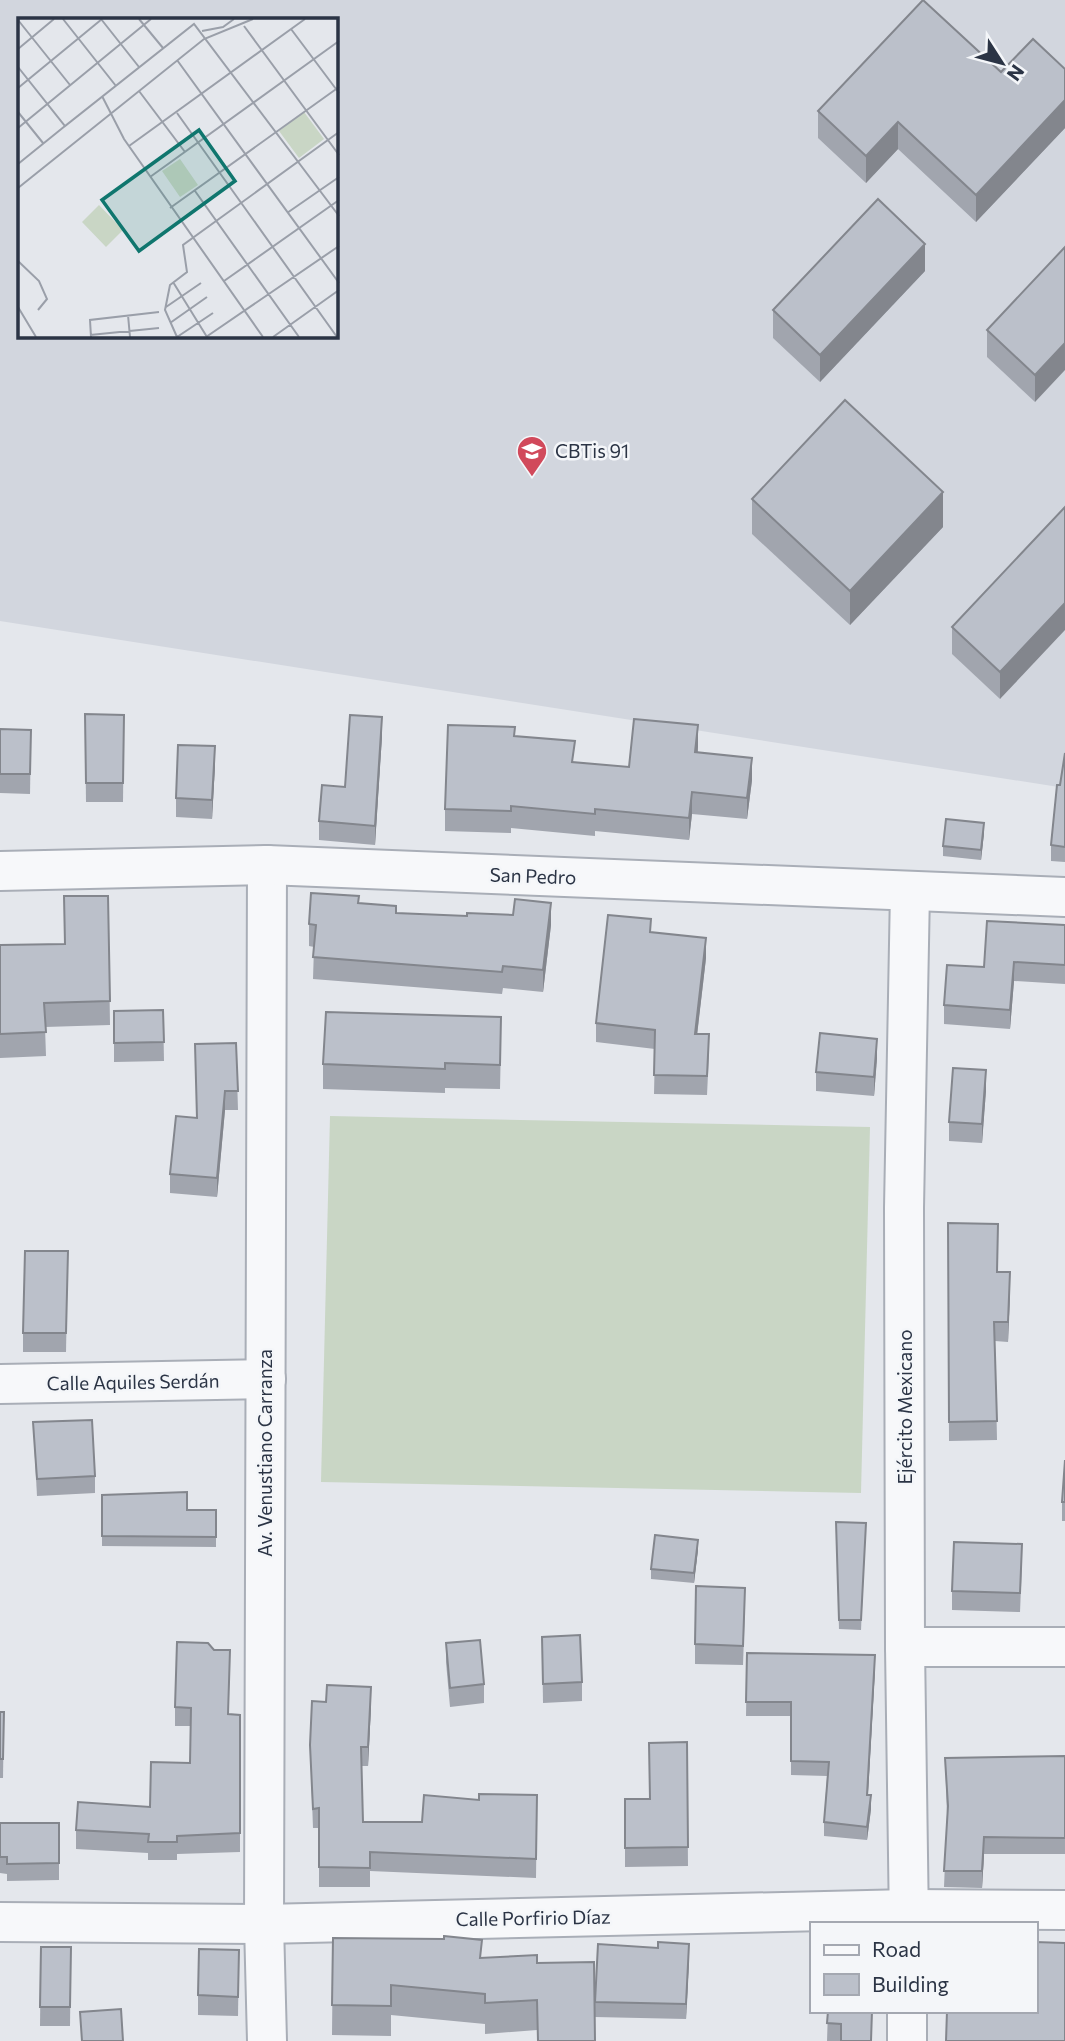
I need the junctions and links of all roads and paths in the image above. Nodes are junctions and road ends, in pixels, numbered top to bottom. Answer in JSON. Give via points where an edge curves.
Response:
{"nodes":[{"id":1,"x":267,"y":865,"type":"junction"},
{"id":2,"x":0,"y":871,"type":"edge"},
{"id":3,"x":910,"y":891,"type":"junction"},
{"id":4,"x":1065,"y":897,"type":"edge"},
{"id":5,"x":266,"y":1380,"type":"junction"},
{"id":6,"x":0,"y":1384,"type":"edge"},
{"id":7,"x":905,"y":1647,"type":"junction"},
{"id":8,"x":1065,"y":1647,"type":"edge"},
{"id":9,"x":1065,"y":1910,"type":"edge"},
{"id":10,"x":909,"y":1916,"type":"edge"},
{"id":11,"x":0,"y":1922,"type":"edge"},
{"id":12,"x":264,"y":1924,"type":"junction"},
{"id":13,"x":907,"y":2013,"type":"edge"},
{"id":14,"x":267,"y":2041,"type":"edge"},
{"id":15,"x":906,"y":2041,"type":"edge"}],
"edges":[{"from":1,"to":2,"type":"street","name":"San Pedro"},
{"from":1,"to":3,"type":"street","name":"San Pedro"},
{"from":1,"to":5,"type":"street","name":"Av. Venustiano Carranza"},
{"from":3,"to":4,"type":"street","name":"San Pedro"},
{"from":3,"to":7,"type":"street","name":"Ejército Mexicano","via":[[904,1208]]},
{"from":5,"to":6,"type":"street","name":"Calle Aquiles Serdán"},
{"from":5,"to":12,"type":"street","name":"Av. Venustiano Carranza"},
{"from":7,"to":8,"type":"street"},
{"from":7,"to":10,"type":"street","name":"Ejército Mexicano"},
{"from":9,"to":10,"type":"street","name":"Calle Porfirio Díaz"},
{"from":10,"to":12,"type":"street","name":"Calle Porfirio Díaz"},
{"from":11,"to":12,"type":"street","name":"Calle Porfirio Díaz"},
{"from":12,"to":14,"type":"street","name":"Av. Venustiano Carranza"},
{"from":13,"to":15,"type":"street"}]}
